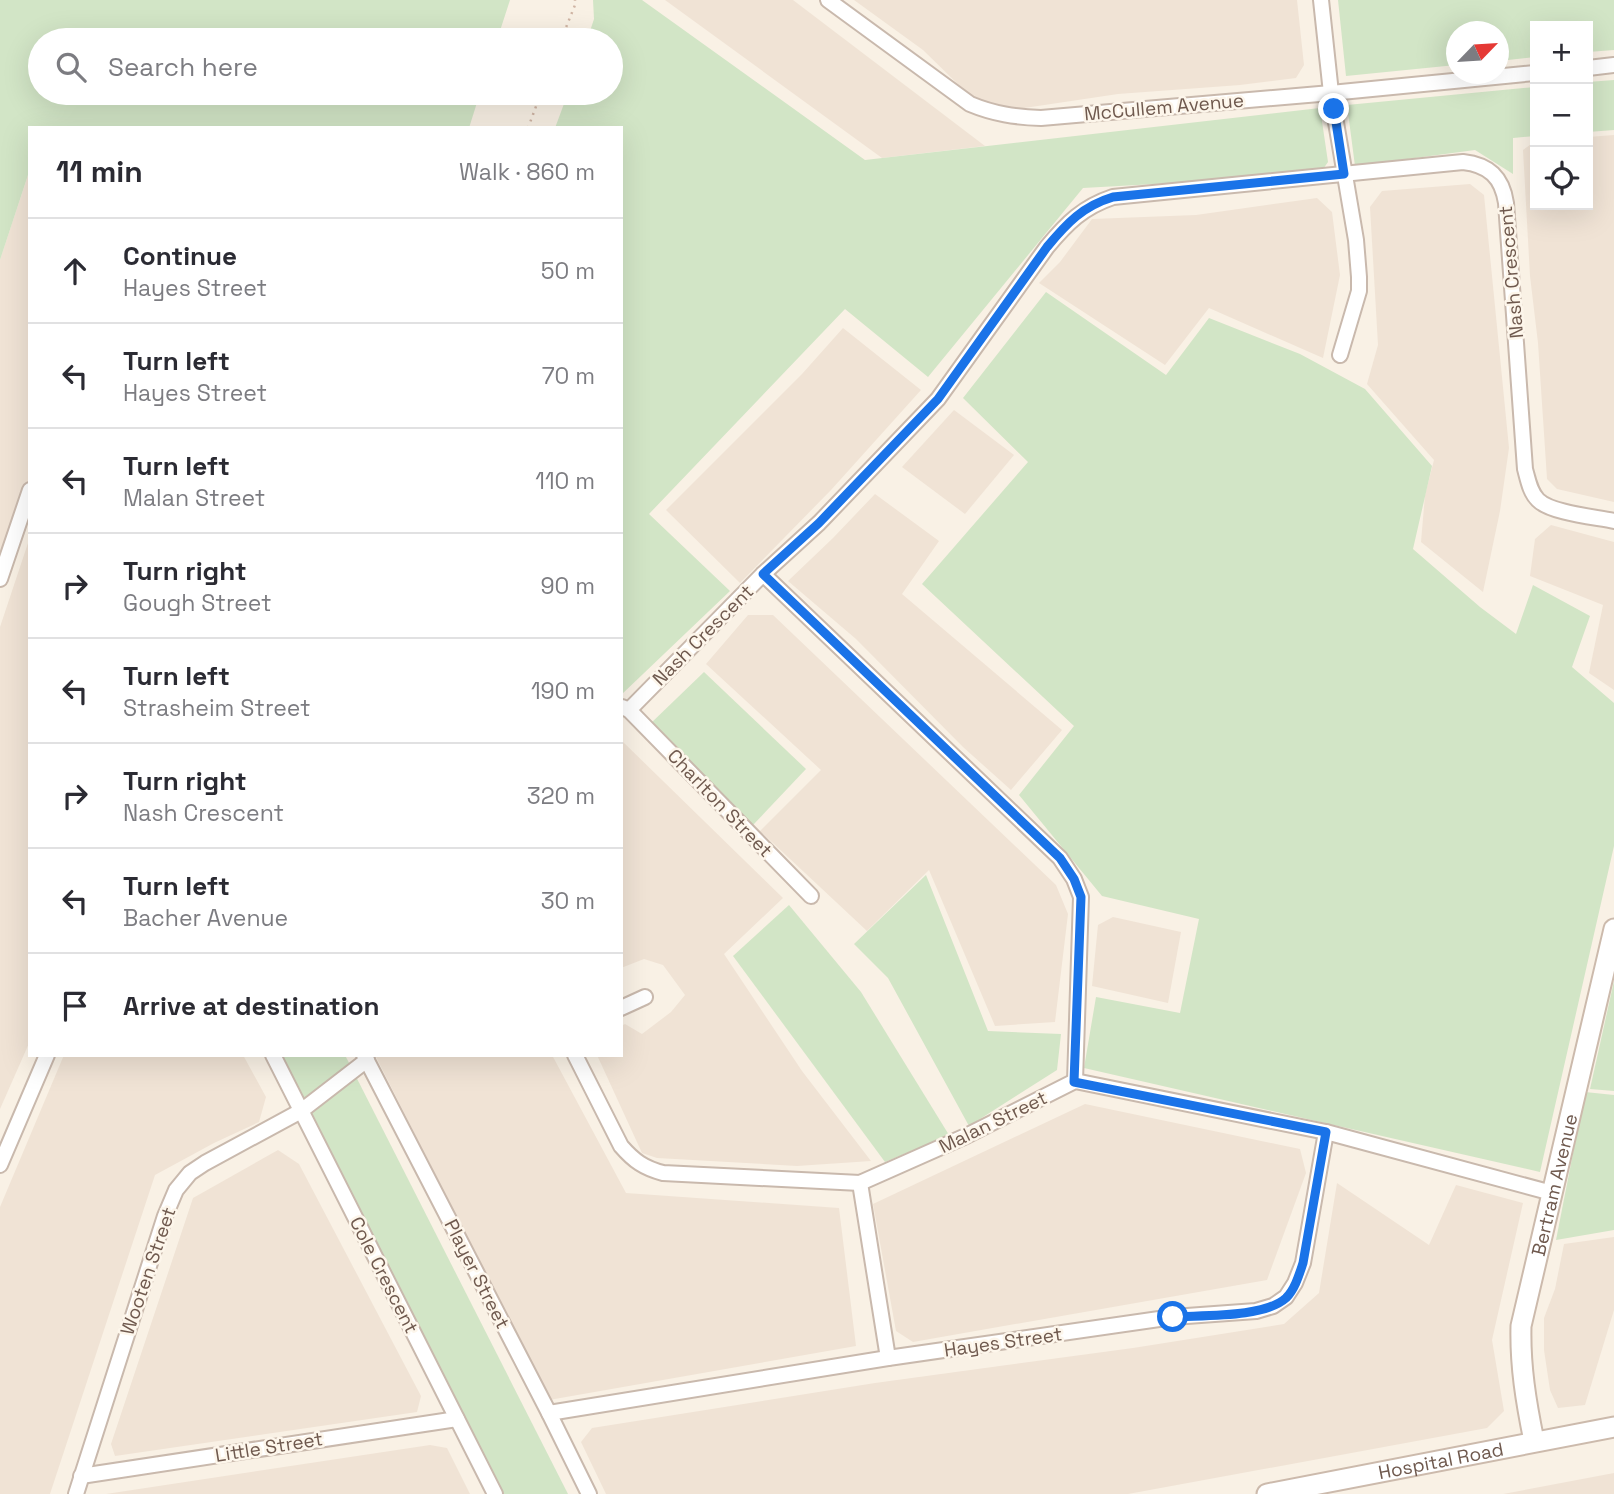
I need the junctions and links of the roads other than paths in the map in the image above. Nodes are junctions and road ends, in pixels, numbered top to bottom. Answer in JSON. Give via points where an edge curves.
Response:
{"nodes":[{"id":1,"x":828,"y":0,"type":"edge"},
{"id":2,"x":1321,"y":0,"type":"edge"},
{"id":3,"x":1614,"y":65,"type":"edge"},
{"id":4,"x":1593,"y":67,"type":"edge"},
{"id":5,"x":1530,"y":73,"type":"edge"},
{"id":6,"x":1331,"y":93,"type":"junction"},
{"id":7,"x":1344,"y":174,"type":"junction"},
{"id":8,"x":1340,"y":355,"type":"dead end"},
{"id":9,"x":28,"y":496,"type":"edge"},
{"id":10,"x":1614,"y":521,"type":"edge"},
{"id":11,"x":763,"y":574,"type":"junction"},
{"id":12,"x":0,"y":579,"type":"edge"},
{"id":13,"x":625,"y":708,"type":"edge"},
{"id":14,"x":811,"y":896,"type":"dead end"},
{"id":15,"x":1614,"y":929,"type":"edge"},
{"id":16,"x":645,"y":997,"type":"dead end"},
{"id":17,"x":623,"y":1007,"type":"edge"},
{"id":18,"x":46,"y":1057,"type":"edge"},
{"id":19,"x":274,"y":1057,"type":"edge"},
{"id":20,"x":576,"y":1057,"type":"edge"},
{"id":21,"x":365,"y":1058,"type":"edge"},
{"id":22,"x":1074,"y":1082,"type":"junction"},
{"id":23,"x":301,"y":1111,"type":"junction"},
{"id":24,"x":1326,"y":1132,"type":"junction"},
{"id":25,"x":0,"y":1165,"type":"edge"},
{"id":26,"x":860,"y":1183,"type":"junction"},
{"id":27,"x":1552,"y":1193,"type":"junction"},
{"id":28,"x":888,"y":1358,"type":"junction"},
{"id":29,"x":549,"y":1413,"type":"junction"},
{"id":30,"x":457,"y":1419,"type":"junction"},
{"id":31,"x":1614,"y":1427,"type":"edge"},
{"id":32,"x":1534,"y":1441,"type":"junction"},
{"id":33,"x":81,"y":1476,"type":"junction"},
{"id":34,"x":76,"y":1494,"type":"edge"},
{"id":35,"x":495,"y":1494,"type":"edge"},
{"id":36,"x":589,"y":1494,"type":"edge"},
{"id":37,"x":1267,"y":1494,"type":"edge"}],
"edges":[{"from":1,"to":6,"type":"street","name":"McCullem Avenue","via":[[970,104],[991,113],[1041,118]]},
{"from":2,"to":6,"type":"street"},
{"from":3,"to":4,"type":"street"},
{"from":5,"to":6,"type":"street","name":"McCullem Avenue"},
{"from":6,"to":7,"type":"street"},
{"from":7,"to":8,"type":"street","via":[[1356,240],[1359,291]]},
{"from":7,"to":10,"type":"street","name":"Nash Crescent","via":[[1463,162],[1479,164],[1497,177],[1506,204],[1530,489],[1552,508]]},
{"from":7,"to":11,"type":"street","name":"Nash Crescent","via":[[1113,197],[1082,211],[1047,247],[938,399],[819,523]]},
{"from":9,"to":12,"type":"street"},
{"from":11,"to":13,"type":"street","name":"Nash Crescent"},
{"from":11,"to":22,"type":"street","via":[[1060,858],[1074,879],[1081,897]]},
{"from":13,"to":14,"type":"street","name":"Charlton Street"},
{"from":15,"to":27,"type":"street","name":"Bertram Avenue"},
{"from":16,"to":17,"type":"street"},
{"from":18,"to":25,"type":"street"},
{"from":19,"to":23,"type":"street","name":"Cole Crescent"},
{"from":20,"to":26,"type":"street","name":"Malan Street","via":[[621,1146],[646,1169]]},
{"from":21,"to":23,"type":"street","name":"Wooten Street"},
{"from":21,"to":29,"type":"street","name":"Player Street"},
{"from":22,"to":24,"type":"street"},
{"from":22,"to":26,"type":"street","name":"Malan Street"},
{"from":23,"to":30,"type":"street","name":"Cole Crescent"},
{"from":23,"to":33,"type":"street","name":"Wooten Street","via":[[205,1163],[176,1190]]},
{"from":24,"to":27,"type":"street"},
{"from":24,"to":28,"type":"street","name":"Hayes Street","via":[[1303,1263],[1286,1297],[1273,1306]]},
{"from":26,"to":28,"type":"street"},
{"from":27,"to":32,"type":"street","name":"Bertram Avenue","via":[[1521,1326],[1524,1396]]},
{"from":28,"to":29,"type":"street","name":"Hayes Street"},
{"from":29,"to":36,"type":"street","name":"Player Street"},
{"from":30,"to":33,"type":"street","name":"Little Street"},
{"from":30,"to":35,"type":"street","name":"Cole Crescent"},
{"from":31,"to":32,"type":"street","name":"Hospital Road"},
{"from":32,"to":37,"type":"street","name":"Hospital Road"},
{"from":33,"to":34,"type":"street","name":"Wooten Street"}]}
